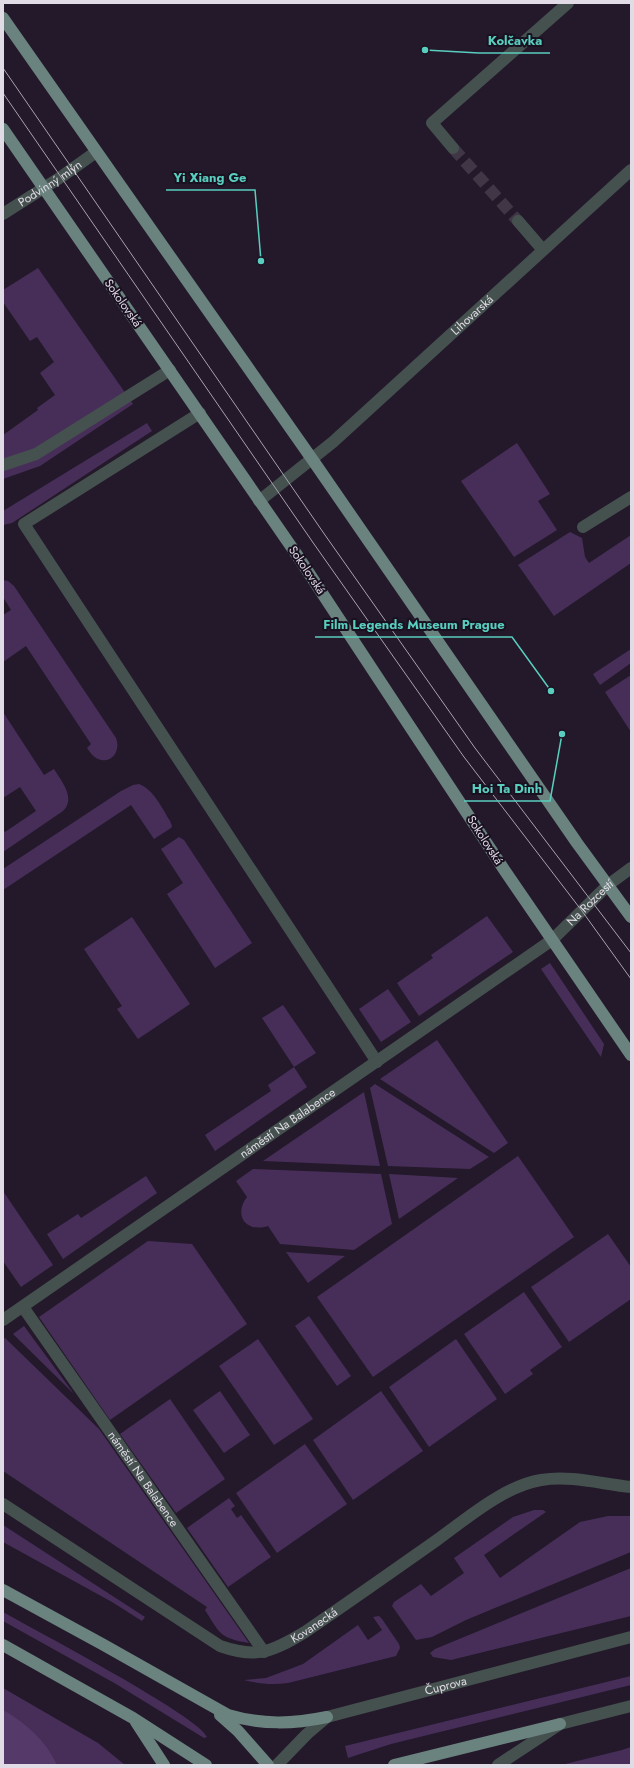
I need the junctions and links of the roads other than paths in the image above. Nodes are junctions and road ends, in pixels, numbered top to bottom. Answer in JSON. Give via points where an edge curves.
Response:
{"nodes":[{"id":1,"x":568,"y":3,"type":"edge"},
{"id":2,"x":3,"y":18,"type":"edge"},
{"id":3,"x":3,"y":129,"type":"edge"},
{"id":4,"x":453,"y":148,"type":"tunnel mouth"},
{"id":5,"x":96,"y":152,"type":"junction"},
{"id":6,"x":631,"y":170,"type":"edge"},
{"id":7,"x":44,"y":188,"type":"junction"},
{"id":8,"x":3,"y":214,"type":"edge"},
{"id":9,"x":518,"y":221,"type":"tunnel mouth"},
{"id":10,"x":543,"y":250,"type":"junction"},
{"id":11,"x":170,"y":370,"type":"junction"},
{"id":12,"x":200,"y":412,"type":"junction"},
{"id":13,"x":312,"y":459,"type":"junction"},
{"id":14,"x":3,"y":466,"type":"edge"},
{"id":15,"x":631,"y":497,"type":"edge"},
{"id":16,"x":259,"y":501,"type":"junction"},
{"id":17,"x":583,"y":527,"type":"dead end"},
{"id":18,"x":631,"y":868,"type":"edge"},
{"id":19,"x":608,"y":885,"type":"junction"},
{"id":20,"x":631,"y":917,"type":"edge"},
{"id":21,"x":552,"y":940,"type":"junction"},
{"id":22,"x":631,"y":1055,"type":"edge"},
{"id":23,"x":377,"y":1062,"type":"junction"},
{"id":24,"x":23,"y":1307,"type":"junction"},
{"id":25,"x":3,"y":1320,"type":"edge"},
{"id":26,"x":631,"y":1487,"type":"edge"},
{"id":27,"x":3,"y":1504,"type":"edge"},
{"id":28,"x":3,"y":1590,"type":"edge"},
{"id":29,"x":631,"y":1637,"type":"edge"},
{"id":30,"x":3,"y":1645,"type":"edge"},
{"id":31,"x":264,"y":1652,"type":"junction"},
{"id":32,"x":631,"y":1706,"type":"edge"},
{"id":33,"x":212,"y":1707,"type":"junction"},
{"id":34,"x":327,"y":1717,"type":"junction"},
{"id":35,"x":133,"y":1718,"type":"junction"},
{"id":36,"x":560,"y":1724,"type":"junction"},
{"id":37,"x":164,"y":1765,"type":"edge"},
{"id":38,"x":206,"y":1765,"type":"edge"},
{"id":39,"x":268,"y":1765,"type":"edge"},
{"id":40,"x":277,"y":1765,"type":"edge"},
{"id":41,"x":394,"y":1765,"type":"edge"},
{"id":42,"x":498,"y":1765,"type":"edge"}],
"edges":[{"from":1,"to":4,"type":"street","via":[[432,123]]},
{"from":2,"to":5,"type":"main road"},
{"from":3,"to":7,"type":"main road","name":"Sokolovská"},
{"from":5,"to":7,"type":"street","name":"Podvinný mlýn"},
{"from":5,"to":13,"type":"main road"},
{"from":6,"to":10,"type":"street","name":"Lihovarská"},
{"from":7,"to":8,"type":"street","name":"Podvinný mlýn"},
{"from":7,"to":11,"type":"main road","name":"Sokolovská"},
{"from":9,"to":10,"type":"street"},
{"from":10,"to":13,"type":"street","name":"Lihovarská"},
{"from":11,"to":12,"type":"main road","name":"Sokolovská"},
{"from":11,"to":14,"type":"street","via":[[36,454]]},
{"from":12,"to":16,"type":"main road","name":"Sokolovská"},
{"from":12,"to":23,"type":"street","via":[[24,524]]},
{"from":13,"to":16,"type":"street","name":"Lihovarská"},
{"from":13,"to":19,"type":"main road"},
{"from":15,"to":17,"type":"street"},
{"from":16,"to":21,"type":"main road","name":"Sokolovská"},
{"from":18,"to":19,"type":"street","name":"Na Rozcestí"},
{"from":19,"to":20,"type":"main road"},
{"from":19,"to":21,"type":"street","name":"Na Rozcestí"},
{"from":21,"to":22,"type":"main road","name":"Sokolovská"},
{"from":21,"to":23,"type":"street","name":"náměstí Na Balabence"},
{"from":23,"to":24,"type":"street","name":"náměstí Na Balabence"},
{"from":24,"to":25,"type":"street","name":"náměstí Na Balabence"},
{"from":24,"to":31,"type":"street","name":"náměstí Na Balabence"},
{"from":26,"to":31,"type":"street","name":"Kovanecká","via":[[561,1478],[540,1480],[504,1494],[305,1632]]},
{"from":27,"to":31,"type":"street","name":"Kovanecká","via":[[220,1646],[251,1654]]},
{"from":28,"to":33,"type":"main road"},
{"from":29,"to":34,"type":"street","name":"Čuprova"},
{"from":30,"to":35,"type":"main road"},
{"from":32,"to":36,"type":"street"},
{"from":33,"to":34,"type":"main road","via":[[228,1716],[264,1723]]},
{"from":33,"to":39,"type":"main road","via":[[238,1731]]},
{"from":34,"to":40,"type":"street","name":"Čuprova"},
{"from":35,"to":37,"type":"main road"},
{"from":35,"to":38,"type":"main road"},
{"from":36,"to":41,"type":"main road"},
{"from":36,"to":42,"type":"street"}]}
